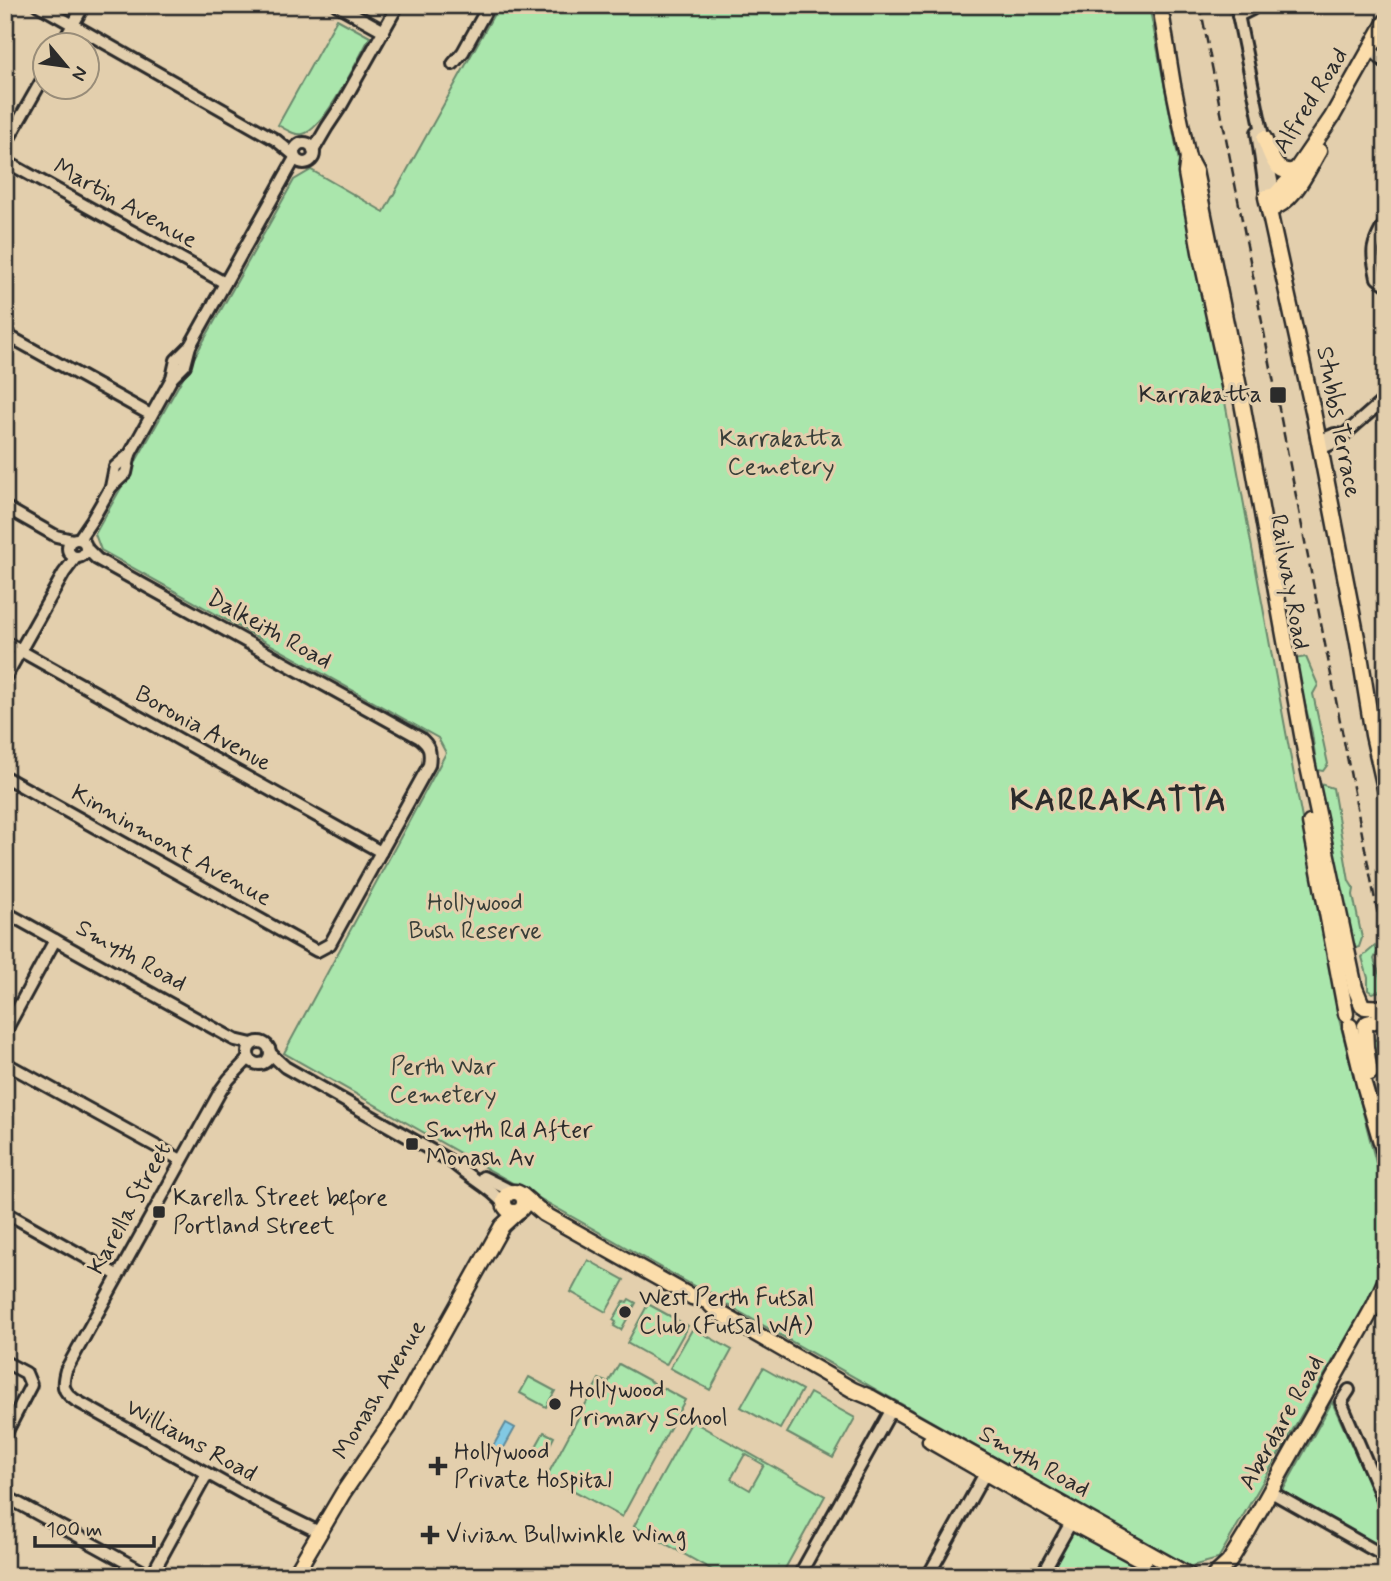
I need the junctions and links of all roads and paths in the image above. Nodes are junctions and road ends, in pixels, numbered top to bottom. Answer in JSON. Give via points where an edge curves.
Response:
{"nodes":[{"id":1,"x":38,"y":5,"type":"edge"},
{"id":2,"x":83,"y":5,"type":"edge"},
{"id":3,"x":337,"y":5,"type":"edge"},
{"id":4,"x":398,"y":5,"type":"edge"},
{"id":5,"x":489,"y":5,"type":"edge"},
{"id":6,"x":1160,"y":5,"type":"edge"},
{"id":7,"x":1255,"y":5,"type":"edge"},
{"id":8,"x":1237,"y":11,"type":"edge"},
{"id":9,"x":1386,"y":21,"type":"edge"},
{"id":10,"x":73,"y":24,"type":"junction"},
{"id":11,"x":384,"y":31,"type":"junction"},
{"id":12,"x":69,"y":32,"type":"edge"},
{"id":13,"x":1386,"y":35,"type":"edge"},
{"id":14,"x":1377,"y":55,"type":"edge"},
{"id":15,"x":453,"y":64,"type":"dead end"},
{"id":16,"x":32,"y":98,"type":"edge"},
{"id":17,"x":1255,"y":101,"type":"junction"},
{"id":18,"x":1264,"y":138,"type":"junction"},
{"id":19,"x":5,"y":145,"type":"edge"},
{"id":20,"x":301,"y":152,"type":"junction"},
{"id":21,"x":1188,"y":158,"type":"junction"},
{"id":22,"x":5,"y":161,"type":"edge"},
{"id":23,"x":1296,"y":170,"type":"junction"},
{"id":24,"x":1272,"y":202,"type":"junction"},
{"id":25,"x":1386,"y":221,"type":"edge"},
{"id":26,"x":225,"y":284,"type":"junction"},
{"id":27,"x":1386,"y":284,"type":"edge"},
{"id":28,"x":5,"y":334,"type":"edge"},
{"id":29,"x":1386,"y":398,"type":"edge"},
{"id":30,"x":151,"y":415,"type":"junction"},
{"id":31,"x":1323,"y":443,"type":"junction"},
{"id":32,"x":5,"y":507,"type":"edge"},
{"id":33,"x":77,"y":548,"type":"junction"},
{"id":34,"x":5,"y":642,"type":"edge"},
{"id":35,"x":20,"y":651,"type":"junction"},
{"id":36,"x":5,"y":678,"type":"edge"},
{"id":37,"x":1386,"y":749,"type":"edge"},
{"id":38,"x":5,"y":777,"type":"edge"},
{"id":39,"x":1386,"y":793,"type":"edge"},
{"id":40,"x":380,"y":852,"type":"junction"},
{"id":41,"x":5,"y":912,"type":"edge"},
{"id":42,"x":55,"y":940,"type":"junction"},
{"id":43,"x":1364,"y":1006,"type":"junction"},
{"id":44,"x":1386,"y":1008,"type":"edge"},
{"id":45,"x":1386,"y":1018,"type":"edge"},
{"id":46,"x":1357,"y":1022,"type":"junction"},
{"id":47,"x":5,"y":1032,"type":"edge"},
{"id":48,"x":257,"y":1056,"type":"junction"},
{"id":49,"x":5,"y":1063,"type":"edge"},
{"id":50,"x":1386,"y":1133,"type":"edge"},
{"id":51,"x":1386,"y":1159,"type":"edge"},
{"id":52,"x":181,"y":1160,"type":"junction"},
{"id":53,"x":513,"y":1203,"type":"junction"},
{"id":54,"x":5,"y":1212,"type":"edge"},
{"id":55,"x":117,"y":1275,"type":"junction"},
{"id":56,"x":1386,"y":1279,"type":"edge"},
{"id":57,"x":1386,"y":1291,"type":"edge"},
{"id":58,"x":1374,"y":1306,"type":"junction"},
{"id":59,"x":5,"y":1362,"type":"edge"},
{"id":60,"x":66,"y":1370,"type":"joint"},
{"id":61,"x":1349,"y":1390,"type":"dead end"},
{"id":62,"x":890,"y":1413,"type":"junction"},
{"id":63,"x":5,"y":1435,"type":"edge"},
{"id":64,"x":988,"y":1468,"type":"junction"},
{"id":65,"x":207,"y":1474,"type":"junction"},
{"id":66,"x":1270,"y":1492,"type":"junction"},
{"id":67,"x":5,"y":1496,"type":"edge"},
{"id":68,"x":1386,"y":1507,"type":"edge"},
{"id":69,"x":1074,"y":1517,"type":"junction"},
{"id":70,"x":318,"y":1532,"type":"junction"},
{"id":71,"x":1386,"y":1557,"type":"edge"},
{"id":72,"x":1227,"y":1569,"type":"edge"},
{"id":73,"x":800,"y":1575,"type":"edge"},
{"id":74,"x":151,"y":1576,"type":"edge"},
{"id":75,"x":294,"y":1576,"type":"edge"},
{"id":76,"x":928,"y":1576,"type":"edge"},
{"id":77,"x":1041,"y":1576,"type":"edge"},
{"id":78,"x":1172,"y":1576,"type":"edge"},
{"id":79,"x":1190,"y":1576,"type":"edge"},
{"id":80,"x":1214,"y":1576,"type":"edge"}],
"edges":[{"from":1,"to":10,"type":"street"},
{"from":2,"to":10,"type":"street"},
{"from":3,"to":11,"type":"street"},
{"from":4,"to":11,"type":"street"},
{"from":5,"to":15,"type":"street"},
{"from":6,"to":21,"type":"main road","name":"Railway Road"},
{"from":7,"to":8,"type":"street"},
{"from":8,"to":17,"type":"street","name":"Stubbs Terrace"},
{"from":9,"to":14,"type":"main road","name":"Alfred Road"},
{"from":10,"to":12,"type":"street"},
{"from":10,"to":20,"type":"street"},
{"from":11,"to":20,"type":"street","via":[[327,127]]},
{"from":13,"to":14,"type":"main road","name":"Alfred Road"},
{"from":14,"to":23,"type":"main road","name":"Alfred Road"},
{"from":14,"to":24,"type":"main road","name":"Alfred Road","via":[[1290,198]]},
{"from":16,"to":19,"type":"street"},
{"from":17,"to":18,"type":"street","name":"Stubbs Terrace"},
{"from":17,"to":24,"type":"street","name":"Stubbs Terrace","via":[[1257,142]]},
{"from":18,"to":23,"type":"main road","via":[[1276,166],[1288,172]]},
{"from":18,"to":24,"type":"street","name":"Stubbs Terrace"},
{"from":20,"to":26,"type":"street"},
{"from":21,"to":43,"type":"main road","name":"Railway Road","via":[[1195,171],[1241,394],[1306,757],[1355,988]]},
{"from":21,"to":46,"type":"main road","name":"Railway Road","via":[[1186,173],[1195,225]]},
{"from":22,"to":26,"type":"street","name":"Martin Avenue"},
{"from":23,"to":24,"type":"main road","name":"Alfred Road"},
{"from":24,"to":31,"type":"main road","name":"Stubbs Terrace","via":[[1308,349]]},
{"from":25,"to":27,"type":"street","via":[[1372,253],[1377,278]]},
{"from":26,"to":30,"type":"street","via":[[190,346],[185,365]]},
{"from":28,"to":30,"type":"street"},
{"from":29,"to":31,"type":"street","via":[[1343,435],[1335,434]]},
{"from":30,"to":33,"type":"street","via":[[130,454],[126,473],[111,487]]},
{"from":31,"to":37,"type":"main road","name":"Stubbs Terrace"},
{"from":31,"to":39,"type":"main road","name":"Stubbs Terrace"},
{"from":32,"to":33,"type":"street"},
{"from":33,"to":35,"type":"street"},
{"from":33,"to":40,"type":"street","name":"Dalkeith Road","via":[[428,744],[429,765]]},
{"from":34,"to":35,"type":"street","name":"Boronia Avenue"},
{"from":35,"to":36,"type":"street"},
{"from":35,"to":40,"type":"street","name":"Boronia Avenue"},
{"from":38,"to":40,"type":"street","name":"Kinninmont Avenue","via":[[317,951],[330,944]]},
{"from":41,"to":42,"type":"street","name":"Smyth Road"},
{"from":42,"to":47,"type":"street"},
{"from":42,"to":48,"type":"street","name":"Smyth Road"},
{"from":43,"to":44,"type":"main road"},
{"from":43,"to":46,"type":"main road","name":"Railway Road","via":[[1369,1013]]},
{"from":43,"to":46,"type":"main road","via":[[1352,1006]]},
{"from":45,"to":46,"type":"main road"},
{"from":46,"to":50,"type":"main road","name":"Railway Road"},
{"from":46,"to":51,"type":"main road","name":"Railway Road","via":[[1364,1084]]},
{"from":48,"to":52,"type":"street","name":"Karella Street","via":[[229,1079]]},
{"from":48,"to":53,"type":"street","name":"Smyth Road","via":[[285,1067],[452,1162]]},
{"from":49,"to":52,"type":"street"},
{"from":52,"to":55,"type":"street","name":"Karella Street"},
{"from":53,"to":62,"type":"main road","name":"Smyth Road","via":[[544,1214],[692,1297],[707,1301],[718,1312],[872,1398]]},
{"from":53,"to":70,"type":"main road","name":"Monash Avenue","via":[[397,1414]]},
{"from":54,"to":55,"type":"street"},
{"from":55,"to":60,"type":"street","name":"Karella Street"},
{"from":56,"to":58,"type":"main road","name":"Aberdare Road"},
{"from":57,"to":58,"type":"main road","name":"Aberdare Road"},
{"from":58,"to":66,"type":"main road","name":"Aberdare Road"},
{"from":59,"to":63,"type":"street","via":[[26,1373],[31,1385]]},
{"from":60,"to":65,"type":"street","name":"Williams Road","via":[[66,1393],[75,1400]]},
{"from":61,"to":68,"type":"street","via":[[1341,1402]]},
{"from":62,"to":64,"type":"main road","name":"Smyth Road"},
{"from":62,"to":73,"type":"street"},
{"from":64,"to":69,"type":"main road","name":"Smyth Road"},
{"from":64,"to":76,"type":"street"},
{"from":65,"to":70,"type":"street","name":"Williams Road"},
{"from":65,"to":74,"type":"street"},
{"from":66,"to":71,"type":"street"},
{"from":66,"to":72,"type":"main road","name":"Aberdare Road"},
{"from":67,"to":74,"type":"street"},
{"from":69,"to":77,"type":"street"},
{"from":69,"to":78,"type":"main road","name":"Smyth Road"},
{"from":69,"to":79,"type":"main road","name":"Smyth Road"},
{"from":70,"to":75,"type":"main road","name":"Monash Avenue"},
{"from":72,"to":80,"type":"main road","name":"Aberdare Road"}]}
